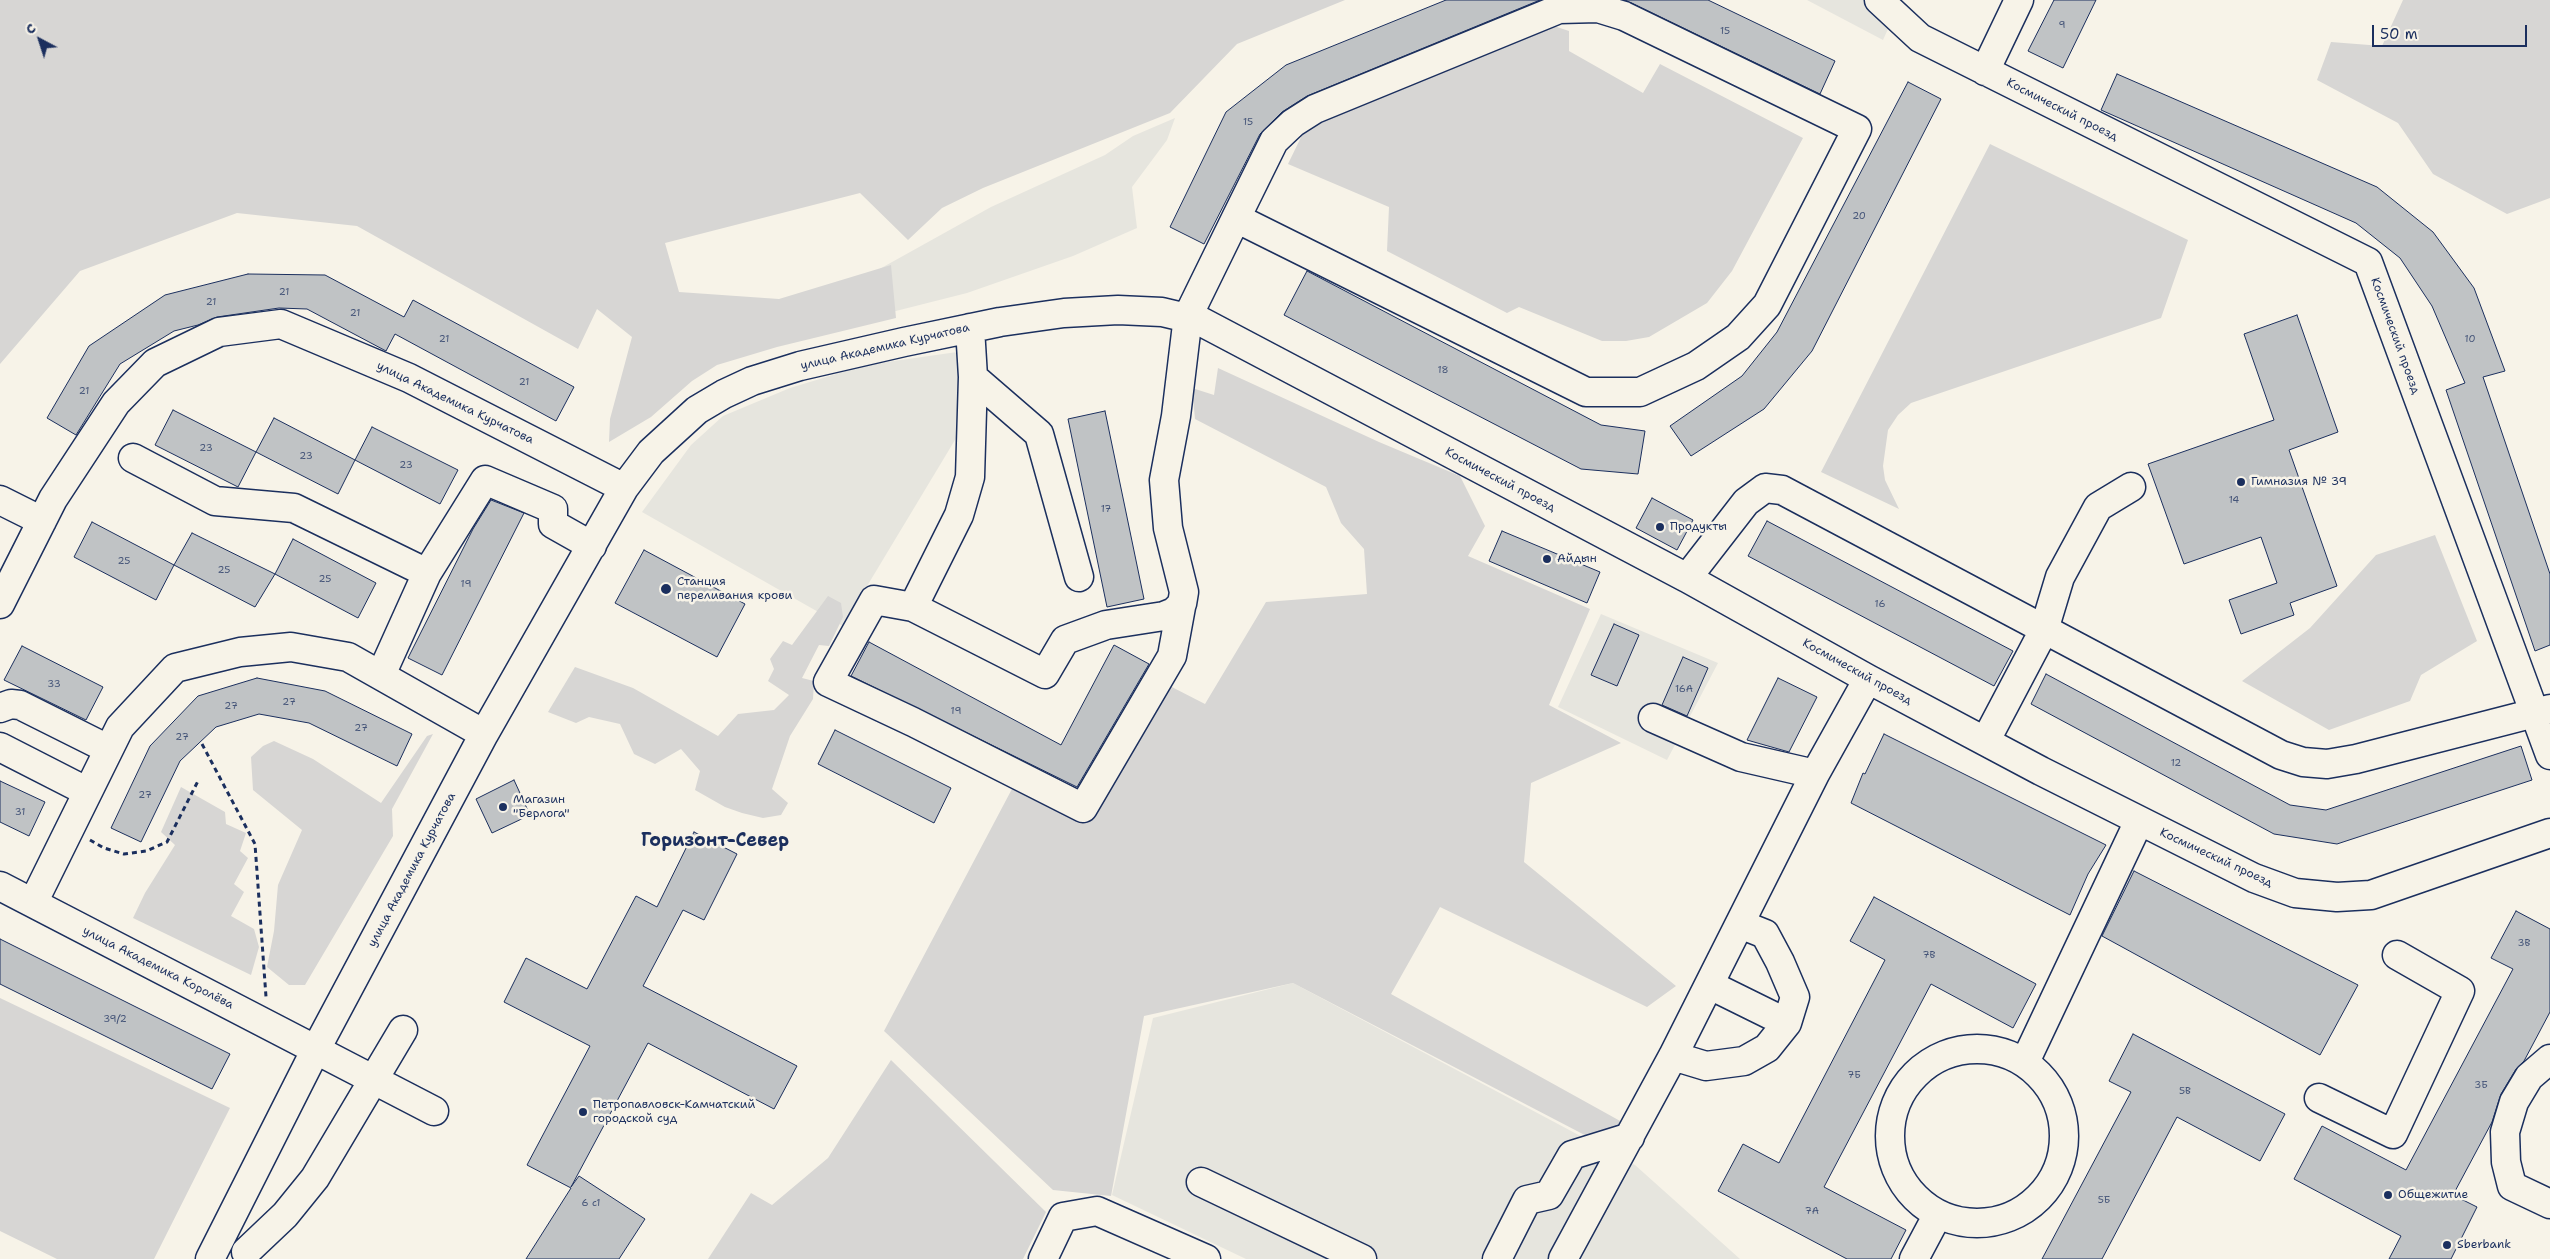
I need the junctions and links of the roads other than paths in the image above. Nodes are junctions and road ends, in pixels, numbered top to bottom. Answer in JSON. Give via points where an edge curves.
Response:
{"nodes":[{"id":1,"x":1879,"y":0,"type":"edge"},
{"id":2,"x":2019,"y":0,"type":"edge"},
{"id":3,"x":1984,"y":71,"type":"junction"},
{"id":4,"x":1236,"y":218,"type":"junction"},
{"id":5,"x":1188,"y":316,"type":"junction"},
{"id":6,"x":970,"y":328,"type":"junction"},
{"id":7,"x":973,"y":377,"type":"junction"},
{"id":8,"x":133,"y":458,"type":"dead end"},
{"id":9,"x":2131,"y":487,"type":"dead end"},
{"id":10,"x":624,"y":488,"type":"junction"},
{"id":11,"x":0,"y":500,"type":"edge"},
{"id":12,"x":42,"y":521,"type":"junction"},
{"id":13,"x":592,"y":546,"type":"junction"},
{"id":14,"x":427,"y":573,"type":"junction"},
{"id":15,"x":1080,"y":577,"type":"dead end"},
{"id":16,"x":1687,"y":578,"type":"junction"},
{"id":17,"x":0,"y":604,"type":"edge"},
{"id":18,"x":913,"y":607,"type":"junction"},
{"id":19,"x":1181,"y":607,"type":"junction"},
{"id":20,"x":2044,"y":630,"type":"junction"},
{"id":21,"x":381,"y":674,"type":"junction"},
{"id":22,"x":1868,"y":679,"type":"junction"},
{"id":23,"x":0,"y":708,"type":"edge"},
{"id":24,"x":2542,"y":712,"type":"edge"},
{"id":25,"x":1653,"y":718,"type":"dead end"},
{"id":26,"x":484,"y":734,"type":"junction"},
{"id":27,"x":1986,"y":740,"type":"junction"},
{"id":28,"x":0,"y":747,"type":"edge"},
{"id":29,"x":108,"y":749,"type":"junction"},
{"id":30,"x":2550,"y":755,"type":"edge"},
{"id":31,"x":1815,"y":774,"type":"junction"},
{"id":32,"x":86,"y":791,"type":"junction"},
{"id":33,"x":2139,"y":821,"type":"junction"},
{"id":34,"x":2550,"y":833,"type":"edge"},
{"id":35,"x":0,"y":886,"type":"edge"},
{"id":36,"x":33,"y":903,"type":"junction"},
{"id":37,"x":1740,"y":924,"type":"junction"},
{"id":38,"x":2397,"y":955,"type":"dead end"},
{"id":39,"x":1710,"y":985,"type":"junction"},
{"id":40,"x":1787,"y":1023,"type":"junction"},
{"id":41,"x":404,"y":1030,"type":"dead end"},
{"id":42,"x":315,"y":1051,"type":"junction"},
{"id":43,"x":1673,"y":1056,"type":"junction"},
{"id":44,"x":2550,"y":1059,"type":"edge"},
{"id":45,"x":2024,"y":1062,"type":"junction"},
{"id":46,"x":373,"y":1081,"type":"junction"},
{"id":47,"x":2319,"y":1098,"type":"dead end"},
{"id":48,"x":434,"y":1111,"type":"dead end"},
{"id":49,"x":1630,"y":1136,"type":"junction"},
{"id":50,"x":1201,"y":1182,"type":"dead end"},
{"id":51,"x":2550,"y":1204,"type":"edge"},
{"id":52,"x":1938,"y":1214,"type":"junction"},
{"id":53,"x":214,"y":1250,"type":"edge"},
{"id":54,"x":252,"y":1255,"type":"edge"},
{"id":55,"x":1042,"y":1259,"type":"edge"},
{"id":56,"x":1206,"y":1259,"type":"edge"},
{"id":57,"x":1362,"y":1259,"type":"edge"},
{"id":58,"x":1498,"y":1259,"type":"edge"},
{"id":59,"x":1563,"y":1259,"type":"edge"},
{"id":60,"x":1914,"y":1259,"type":"edge"}],
"edges":[{"from":1,"to":3,"type":"street","name":"Космический проезд","via":[[1920,38]]},
{"from":2,"to":3,"type":"street"},
{"from":3,"to":24,"type":"street","name":"Космический проезд","via":[[2368,262]]},
{"from":4,"to":4,"type":"street","via":[[1274,141],[1308,114],[1559,9],[1598,8],[1624,16],[1856,129],[1767,305],[1738,337],[1703,361],[1640,392],[1586,392]]},
{"from":4,"to":5,"type":"street"},
{"from":5,"to":6,"type":"street","name":"улица Академика Курчатова","via":[[1097,310]]},
{"from":5,"to":16,"type":"street","name":"Космический проезд"},
{"from":5,"to":19,"type":"street","via":[[1180,392],[1164,480],[1168,528],[1184,592]]},
{"from":6,"to":7,"type":"street"},
{"from":6,"to":10,"type":"street","name":"улица Академика Курчатова","via":[[800,366],[739,386],[680,423],[651,452]]},
{"from":7,"to":15,"type":"street","via":[[1038,434]]},
{"from":7,"to":18,"type":"street","via":[[970,477],[959,515]]},
{"from":8,"to":14,"type":"street","via":[[215,501],[294,508]]},
{"from":9,"to":20,"type":"street","via":[[2098,507],[2060,577]]},
{"from":10,"to":12,"type":"street","name":"улица Академика Курчатова","via":[[409,378],[281,324],[219,332],[155,363],[116,403]]},
{"from":10,"to":13,"type":"street","name":"улица Академика Курчатова"},
{"from":11,"to":12,"type":"street"},
{"from":12,"to":17,"type":"street","name":"улица Академика Курчатова"},
{"from":13,"to":14,"type":"street","via":[[553,524],[553,509],[485,480]]},
{"from":13,"to":26,"type":"street","name":"улица Академика Курчатова"},
{"from":14,"to":21,"type":"street"},
{"from":16,"to":20,"type":"street","via":[[1746,502],[1765,488],[1782,490]]},
{"from":16,"to":22,"type":"street","name":"Космический проезд"},
{"from":18,"to":19,"type":"street","via":[[1045,674],[1065,640],[1106,625],[1164,616]]},
{"from":18,"to":19,"type":"street","via":[[874,600],[828,682],[1083,808],[1172,656]]},
{"from":20,"to":24,"type":"street","via":[[2281,756],[2304,762],[2327,764],[2356,759]]},
{"from":20,"to":27,"type":"street"},
{"from":21,"to":26,"type":"street"},
{"from":21,"to":29,"type":"street","via":[[348,657],[291,647],[240,652],[175,668],[120,727]]},
{"from":22,"to":27,"type":"street","name":"Космический проезд"},
{"from":22,"to":31,"type":"street"},
{"from":23,"to":29,"type":"street","via":[[11,704],[20,706]]},
{"from":24,"to":30,"type":"street","name":"Космический проезд"},
{"from":25,"to":31,"type":"street","via":[[1741,757]]},
{"from":26,"to":42,"type":"street","name":"улица Академика Курчатова"},
{"from":27,"to":33,"type":"street","name":"Космический проезд"},
{"from":28,"to":32,"type":"street"},
{"from":29,"to":32,"type":"street"},
{"from":31,"to":37,"type":"street"},
{"from":32,"to":36,"type":"street"},
{"from":33,"to":34,"type":"street","name":"Космический проезд","via":[[2254,878],[2295,893],[2330,896],[2371,894]]},
{"from":33,"to":45,"type":"street"},
{"from":35,"to":36,"type":"street","name":"улица Академика Королёва"},
{"from":36,"to":42,"type":"street","name":"улица Академика Королёва"},
{"from":37,"to":39,"type":"street"},
{"from":37,"to":40,"type":"street","via":[[1765,934],[1780,962],[1795,997]]},
{"from":38,"to":47,"type":"street","via":[[2460,991],[2393,1134]]},
{"from":39,"to":40,"type":"street"},
{"from":39,"to":43,"type":"street"},
{"from":40,"to":43,"type":"street","via":[[1767,1048],[1744,1061],[1706,1066]]},
{"from":41,"to":46,"type":"street"},
{"from":42,"to":46,"type":"street","name":"улица Академика Королёва"},
{"from":42,"to":53,"type":"street","name":"улица Академика Курчатова"},
{"from":43,"to":49,"type":"street"},
{"from":44,"to":51,"type":"street","via":[[2529,1077],[2514,1102],[2505,1132],[2506,1162],[2512,1186]]},
{"from":45,"to":52,"type":"street","via":[[2046,1082],[2060,1108],[2064,1137],[2059,1165],[2044,1191],[2014,1214],[1996,1221],[1966,1222]]},
{"from":45,"to":52,"type":"street","via":[[1998,1051],[1970,1048],[1943,1055],[1919,1070],[1901,1092],[1891,1119],[1890,1148],[1899,1175],[1915,1198]]},
{"from":46,"to":48,"type":"street","name":"улица Академика Королёва"},
{"from":46,"to":54,"type":"street","via":[[315,1178]]},
{"from":49,"to":58,"type":"street","via":[[1572,1155],[1549,1195],[1527,1200]]},
{"from":49,"to":59,"type":"street"},
{"from":50,"to":57,"type":"street"},
{"from":52,"to":60,"type":"street"},
{"from":53,"to":54,"type":"street"},
{"from":55,"to":56,"type":"street","via":[[1063,1217],[1097,1210]]}]}
